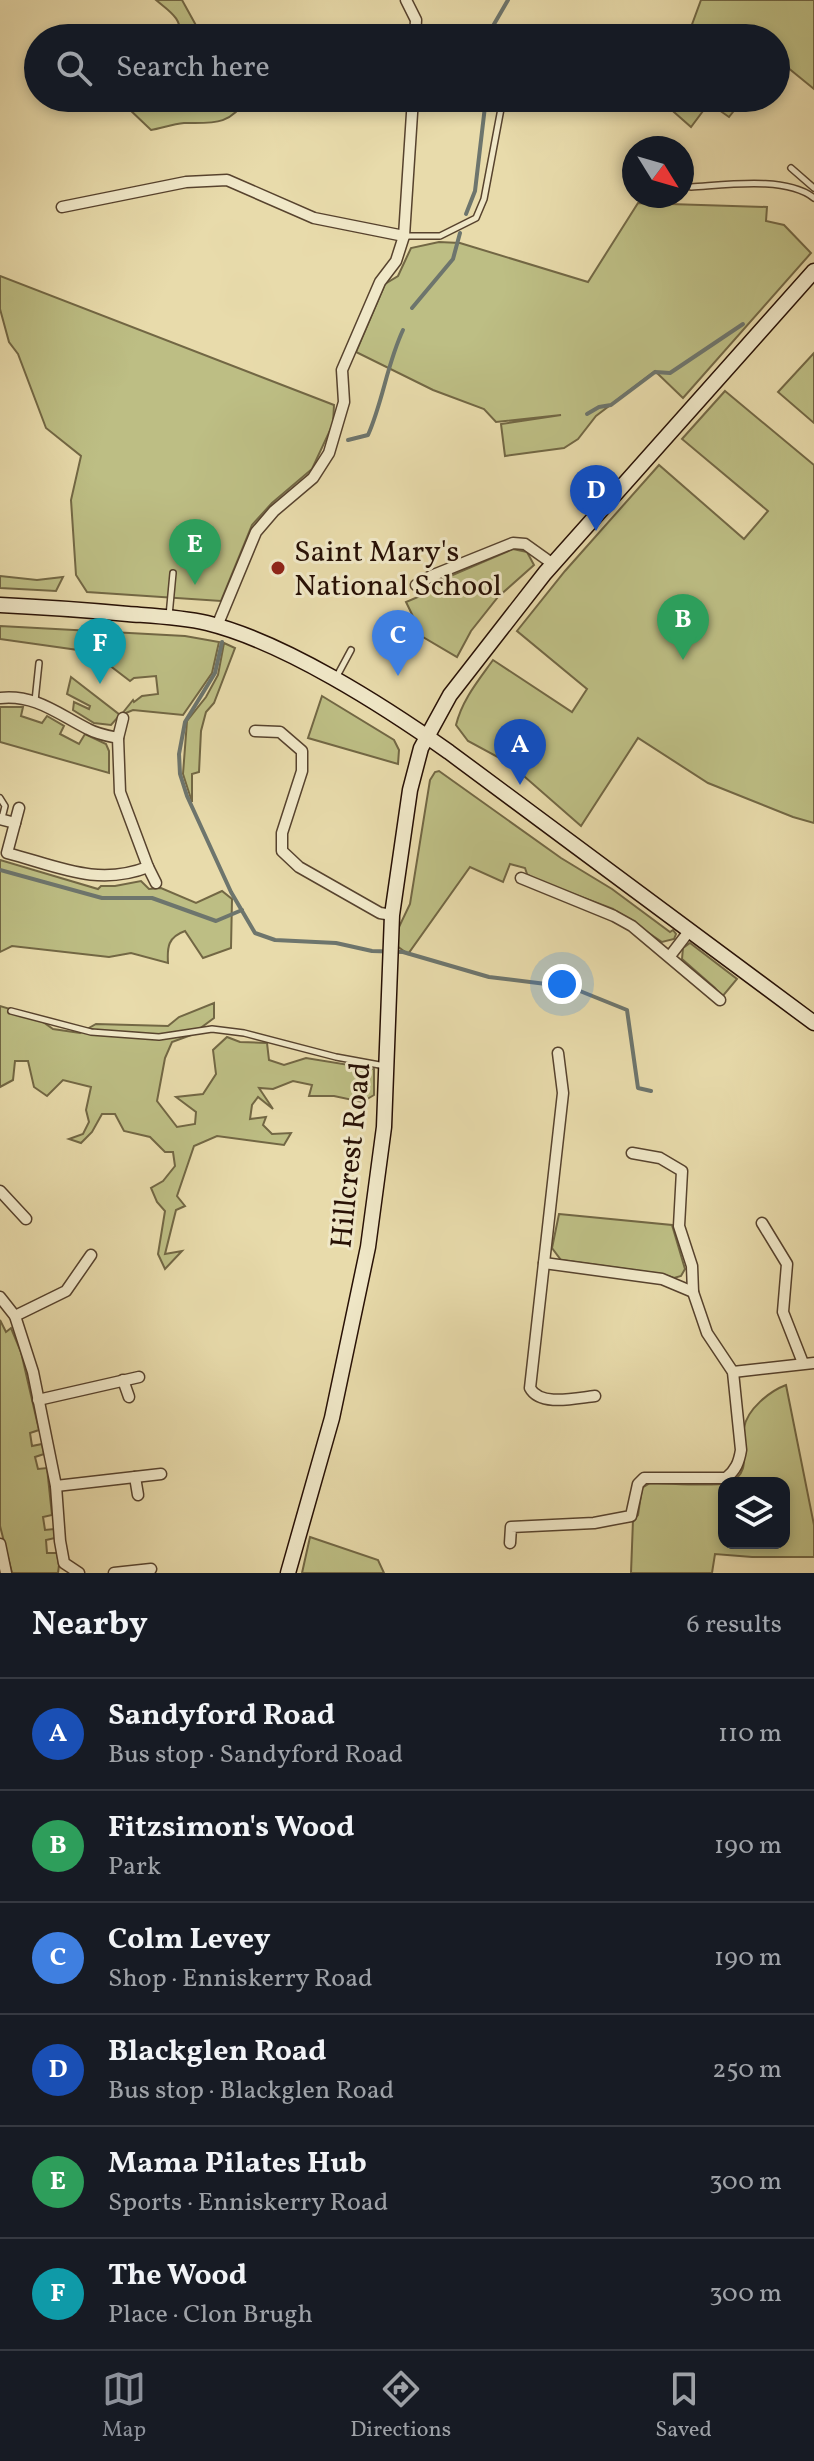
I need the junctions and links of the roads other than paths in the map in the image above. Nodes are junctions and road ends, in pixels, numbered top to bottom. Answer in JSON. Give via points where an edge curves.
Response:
{"nodes":[{"id":1,"x":406,"y":0,"type":"edge"},
{"id":2,"x":416,"y":24,"type":"edge"},
{"id":3,"x":412,"y":112,"type":"edge"},
{"id":4,"x":500,"y":112,"type":"edge"},
{"id":5,"x":791,"y":168,"type":"dead end"},
{"id":6,"x":694,"y":187,"type":"edge"},
{"id":7,"x":814,"y":188,"type":"edge"},
{"id":8,"x":814,"y":198,"type":"edge"},
{"id":9,"x":62,"y":207,"type":"dead end"},
{"id":10,"x":404,"y":236,"type":"junction"},
{"id":11,"x":814,"y":271,"type":"edge"},
{"id":12,"x":553,"y":564,"type":"junction"},
{"id":13,"x":173,"y":573,"type":"dead end"},
{"id":14,"x":416,"y":585,"type":"dead end"},
{"id":15,"x":0,"y":605,"type":"edge"},
{"id":16,"x":169,"y":617,"type":"junction"},
{"id":17,"x":217,"y":626,"type":"junction"},
{"id":18,"x":351,"y":650,"type":"dead end"},
{"id":19,"x":39,"y":663,"type":"dead end"},
{"id":20,"x":334,"y":680,"type":"junction"},
{"id":21,"x":0,"y":698,"type":"edge"},
{"id":22,"x":35,"y":701,"type":"junction"},
{"id":23,"x":123,"y":718,"type":"dead end"},
{"id":24,"x":255,"y":731,"type":"dead end"},
{"id":25,"x":427,"y":737,"type":"junction"},
{"id":26,"x":118,"y":738,"type":"junction"},
{"id":27,"x":0,"y":798,"type":"edge"},
{"id":28,"x":19,"y":808,"type":"dead end"},
{"id":29,"x":1,"y":819,"type":"edge"},
{"id":30,"x":15,"y":823,"type":"junction"},
{"id":31,"x":4,"y":852,"type":"edge"},
{"id":32,"x":148,"y":867,"type":"junction"},
{"id":33,"x":521,"y":878,"type":"dead end"},
{"id":34,"x":156,"y":883,"type":"dead end"},
{"id":35,"x":392,"y":915,"type":"junction"},
{"id":36,"x":690,"y":930,"type":"junction"},
{"id":37,"x":670,"y":956,"type":"junction"},
{"id":38,"x":720,"y":1000,"type":"dead end"},
{"id":39,"x":11,"y":1011,"type":"dead end"},
{"id":40,"x":814,"y":1023,"type":"edge"},
{"id":41,"x":558,"y":1053,"type":"dead end"},
{"id":42,"x":386,"y":1066,"type":"junction"},
{"id":43,"x":632,"y":1153,"type":"dead end"},
{"id":44,"x":2,"y":1199,"type":"edge"},
{"id":45,"x":26,"y":1219,"type":"dead end"},
{"id":46,"x":762,"y":1223,"type":"dead end"},
{"id":47,"x":91,"y":1255,"type":"dead end"},
{"id":48,"x":544,"y":1263,"type":"junction"},
{"id":49,"x":693,"y":1292,"type":"junction"},
{"id":50,"x":0,"y":1297,"type":"edge"},
{"id":51,"x":15,"y":1316,"type":"junction"},
{"id":52,"x":808,"y":1363,"type":"edge"},
{"id":53,"x":733,"y":1372,"type":"junction"},
{"id":54,"x":139,"y":1377,"type":"dead end"},
{"id":55,"x":123,"y":1380,"type":"junction"},
{"id":56,"x":595,"y":1396,"type":"dead end"},
{"id":57,"x":129,"y":1397,"type":"dead end"},
{"id":58,"x":38,"y":1400,"type":"junction"},
{"id":59,"x":161,"y":1474,"type":"dead end"},
{"id":60,"x":135,"y":1477,"type":"junction"},
{"id":61,"x":56,"y":1486,"type":"junction"},
{"id":62,"x":138,"y":1495,"type":"dead end"},
{"id":63,"x":510,"y":1543,"type":"dead end"},
{"id":64,"x":0,"y":1544,"type":"edge"},
{"id":65,"x":151,"y":1569,"type":"dead end"},
{"id":66,"x":70,"y":1571,"type":"edge"},
{"id":67,"x":6,"y":1573,"type":"edge"},
{"id":68,"x":114,"y":1573,"type":"edge"},
{"id":69,"x":288,"y":1573,"type":"edge"}],
"edges":[{"from":1,"to":2,"type":"street"},
{"from":3,"to":10,"type":"street"},
{"from":4,"to":10,"type":"lane","via":[[476,218],[440,236]]},
{"from":5,"to":7,"type":"lane"},
{"from":6,"to":8,"type":"lane","via":[[756,184],[803,189]]},
{"from":9,"to":10,"type":"street","via":[[186,182],[227,180],[314,218]]},
{"from":10,"to":17,"type":"street","via":[[342,370],[344,402],[329,453],[313,478],[256,532]]},
{"from":11,"to":12,"type":"street","name":"Hillcrest Road"},
{"from":12,"to":14,"type":"street","via":[[525,544],[513,543]]},
{"from":12,"to":25,"type":"street","name":"Hillcrest Road","via":[[472,665]]},
{"from":13,"to":16,"type":"lane"},
{"from":15,"to":16,"type":"street"},
{"from":16,"to":17,"type":"street"},
{"from":17,"to":20,"type":"street"},
{"from":18,"to":20,"type":"lane"},
{"from":19,"to":22,"type":"lane"},
{"from":20,"to":25,"type":"street"},
{"from":21,"to":22,"type":"street"},
{"from":22,"to":26,"type":"street"},
{"from":23,"to":26,"type":"street"},
{"from":24,"to":35,"type":"street","via":[[280,732],[302,751],[282,851],[312,874]]},
{"from":25,"to":35,"type":"street","name":"Hillcrest Road","via":[[410,790]]},
{"from":25,"to":36,"type":"street"},
{"from":26,"to":32,"type":"street","via":[[120,792]]},
{"from":27,"to":29,"type":"lane","via":[[5,806]]},
{"from":28,"to":30,"type":"street"},
{"from":29,"to":30,"type":"street"},
{"from":30,"to":31,"type":"street"},
{"from":31,"to":32,"type":"street","via":[[99,877]]},
{"from":32,"to":34,"type":"street"},
{"from":33,"to":37,"type":"street","via":[[614,916]]},
{"from":35,"to":42,"type":"street","name":"Hillcrest Road"},
{"from":36,"to":37,"type":"street"},
{"from":36,"to":40,"type":"street"},
{"from":37,"to":38,"type":"street"},
{"from":39,"to":42,"type":"lane","via":[[91,1032],[159,1037],[212,1029],[244,1033]]},
{"from":41,"to":48,"type":"street","via":[[563,1093]]},
{"from":42,"to":69,"type":"street","name":"Hillcrest Road","via":[[380,1173],[362,1284],[332,1418]]},
{"from":43,"to":49,"type":"street","via":[[660,1158],[682,1171],[679,1226],[692,1266]]},
{"from":44,"to":45,"type":"street"},
{"from":46,"to":52,"type":"street","via":[[787,1264],[783,1312]]},
{"from":47,"to":51,"type":"street","via":[[66,1291]]},
{"from":48,"to":49,"type":"street","via":[[662,1279]]},
{"from":48,"to":56,"type":"street","via":[[531,1393],[545,1399]]},
{"from":49,"to":53,"type":"street","via":[[707,1333]]},
{"from":50,"to":51,"type":"street"},
{"from":51,"to":58,"type":"street"},
{"from":52,"to":53,"type":"street"},
{"from":53,"to":63,"type":"street","via":[[741,1450],[733,1473],[726,1478],[644,1478],[631,1516],[511,1527]]},
{"from":54,"to":55,"type":"street"},
{"from":55,"to":57,"type":"street"},
{"from":55,"to":58,"type":"street"},
{"from":58,"to":61,"type":"street"},
{"from":59,"to":60,"type":"street"},
{"from":60,"to":61,"type":"street"},
{"from":60,"to":62,"type":"street"},
{"from":61,"to":66,"type":"street","via":[[60,1541]]},
{"from":64,"to":67,"type":"street"},
{"from":65,"to":68,"type":"street"}]}
